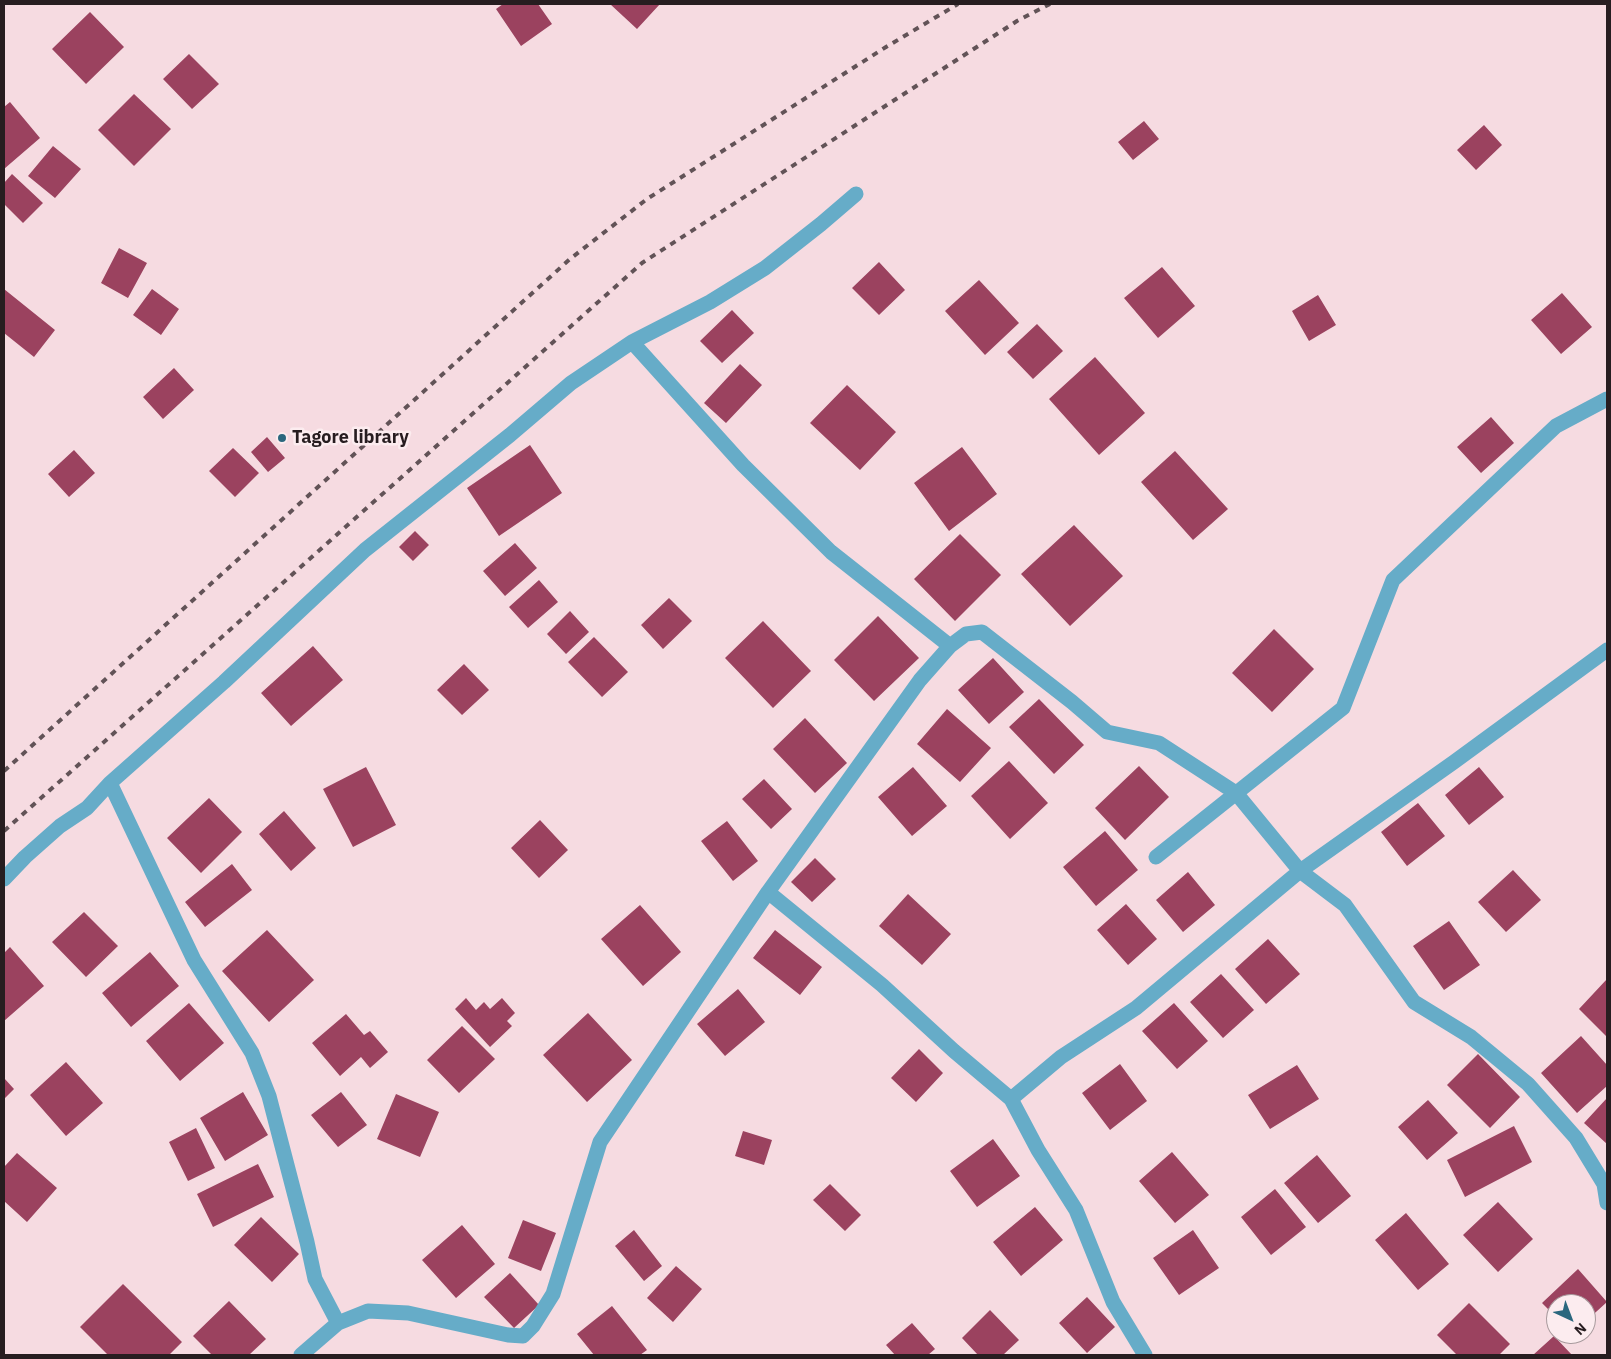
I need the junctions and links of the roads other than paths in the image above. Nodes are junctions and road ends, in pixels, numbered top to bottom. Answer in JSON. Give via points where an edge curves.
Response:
{"nodes":[{"id":1,"x":856,"y":194,"type":"dead end"},
{"id":2,"x":632,"y":342,"type":"junction"},
{"id":3,"x":1607,"y":399,"type":"edge"},
{"id":4,"x":950,"y":646,"type":"junction"},
{"id":5,"x":1607,"y":650,"type":"edge"},
{"id":6,"x":110,"y":783,"type":"junction"},
{"id":7,"x":1236,"y":793,"type":"junction"},
{"id":8,"x":1156,"y":857,"type":"dead end"},
{"id":9,"x":1300,"y":871,"type":"junction"},
{"id":10,"x":4,"y":879,"type":"edge"},
{"id":11,"x":768,"y":892,"type":"junction"},
{"id":12,"x":1012,"y":1099,"type":"junction"},
{"id":13,"x":1607,"y":1203,"type":"edge"},
{"id":14,"x":338,"y":1323,"type":"junction"},
{"id":15,"x":301,"y":1355,"type":"edge"},
{"id":16,"x":1146,"y":1355,"type":"edge"}],
"edges":[{"from":1,"to":2,"type":"street","via":[[765,268],[710,302]]},
{"from":2,"to":4,"type":"street","via":[[743,464],[831,552]]},
{"from":2,"to":6,"type":"street","via":[[571,383],[365,550]]},
{"from":3,"to":7,"type":"street","via":[[1556,426],[1393,580],[1343,708]]},
{"from":4,"to":7,"type":"street","via":[[966,634],[982,632],[1107,732],[1159,744]]},
{"from":4,"to":11,"type":"street","via":[[920,680]]},
{"from":5,"to":9,"type":"street"},
{"from":6,"to":10,"type":"street","via":[[87,808],[60,826]]},
{"from":6,"to":14,"type":"street","via":[[194,960],[252,1052],[270,1096],[315,1279]]},
{"from":7,"to":8,"type":"street"},
{"from":7,"to":9,"type":"street"},
{"from":9,"to":12,"type":"street","via":[[1136,1008],[1061,1057]]},
{"from":9,"to":13,"type":"street","via":[[1345,906],[1414,1002],[1471,1037],[1528,1084],[1576,1138],[1604,1184]]},
{"from":11,"to":12,"type":"street","via":[[882,985]]},
{"from":11,"to":14,"type":"street","via":[[600,1142],[553,1294],[534,1326],[524,1336],[508,1335],[408,1314],[368,1312]]},
{"from":12,"to":16,"type":"street","via":[[1038,1150],[1076,1210],[1114,1302]]},
{"from":14,"to":15,"type":"street"}]}
